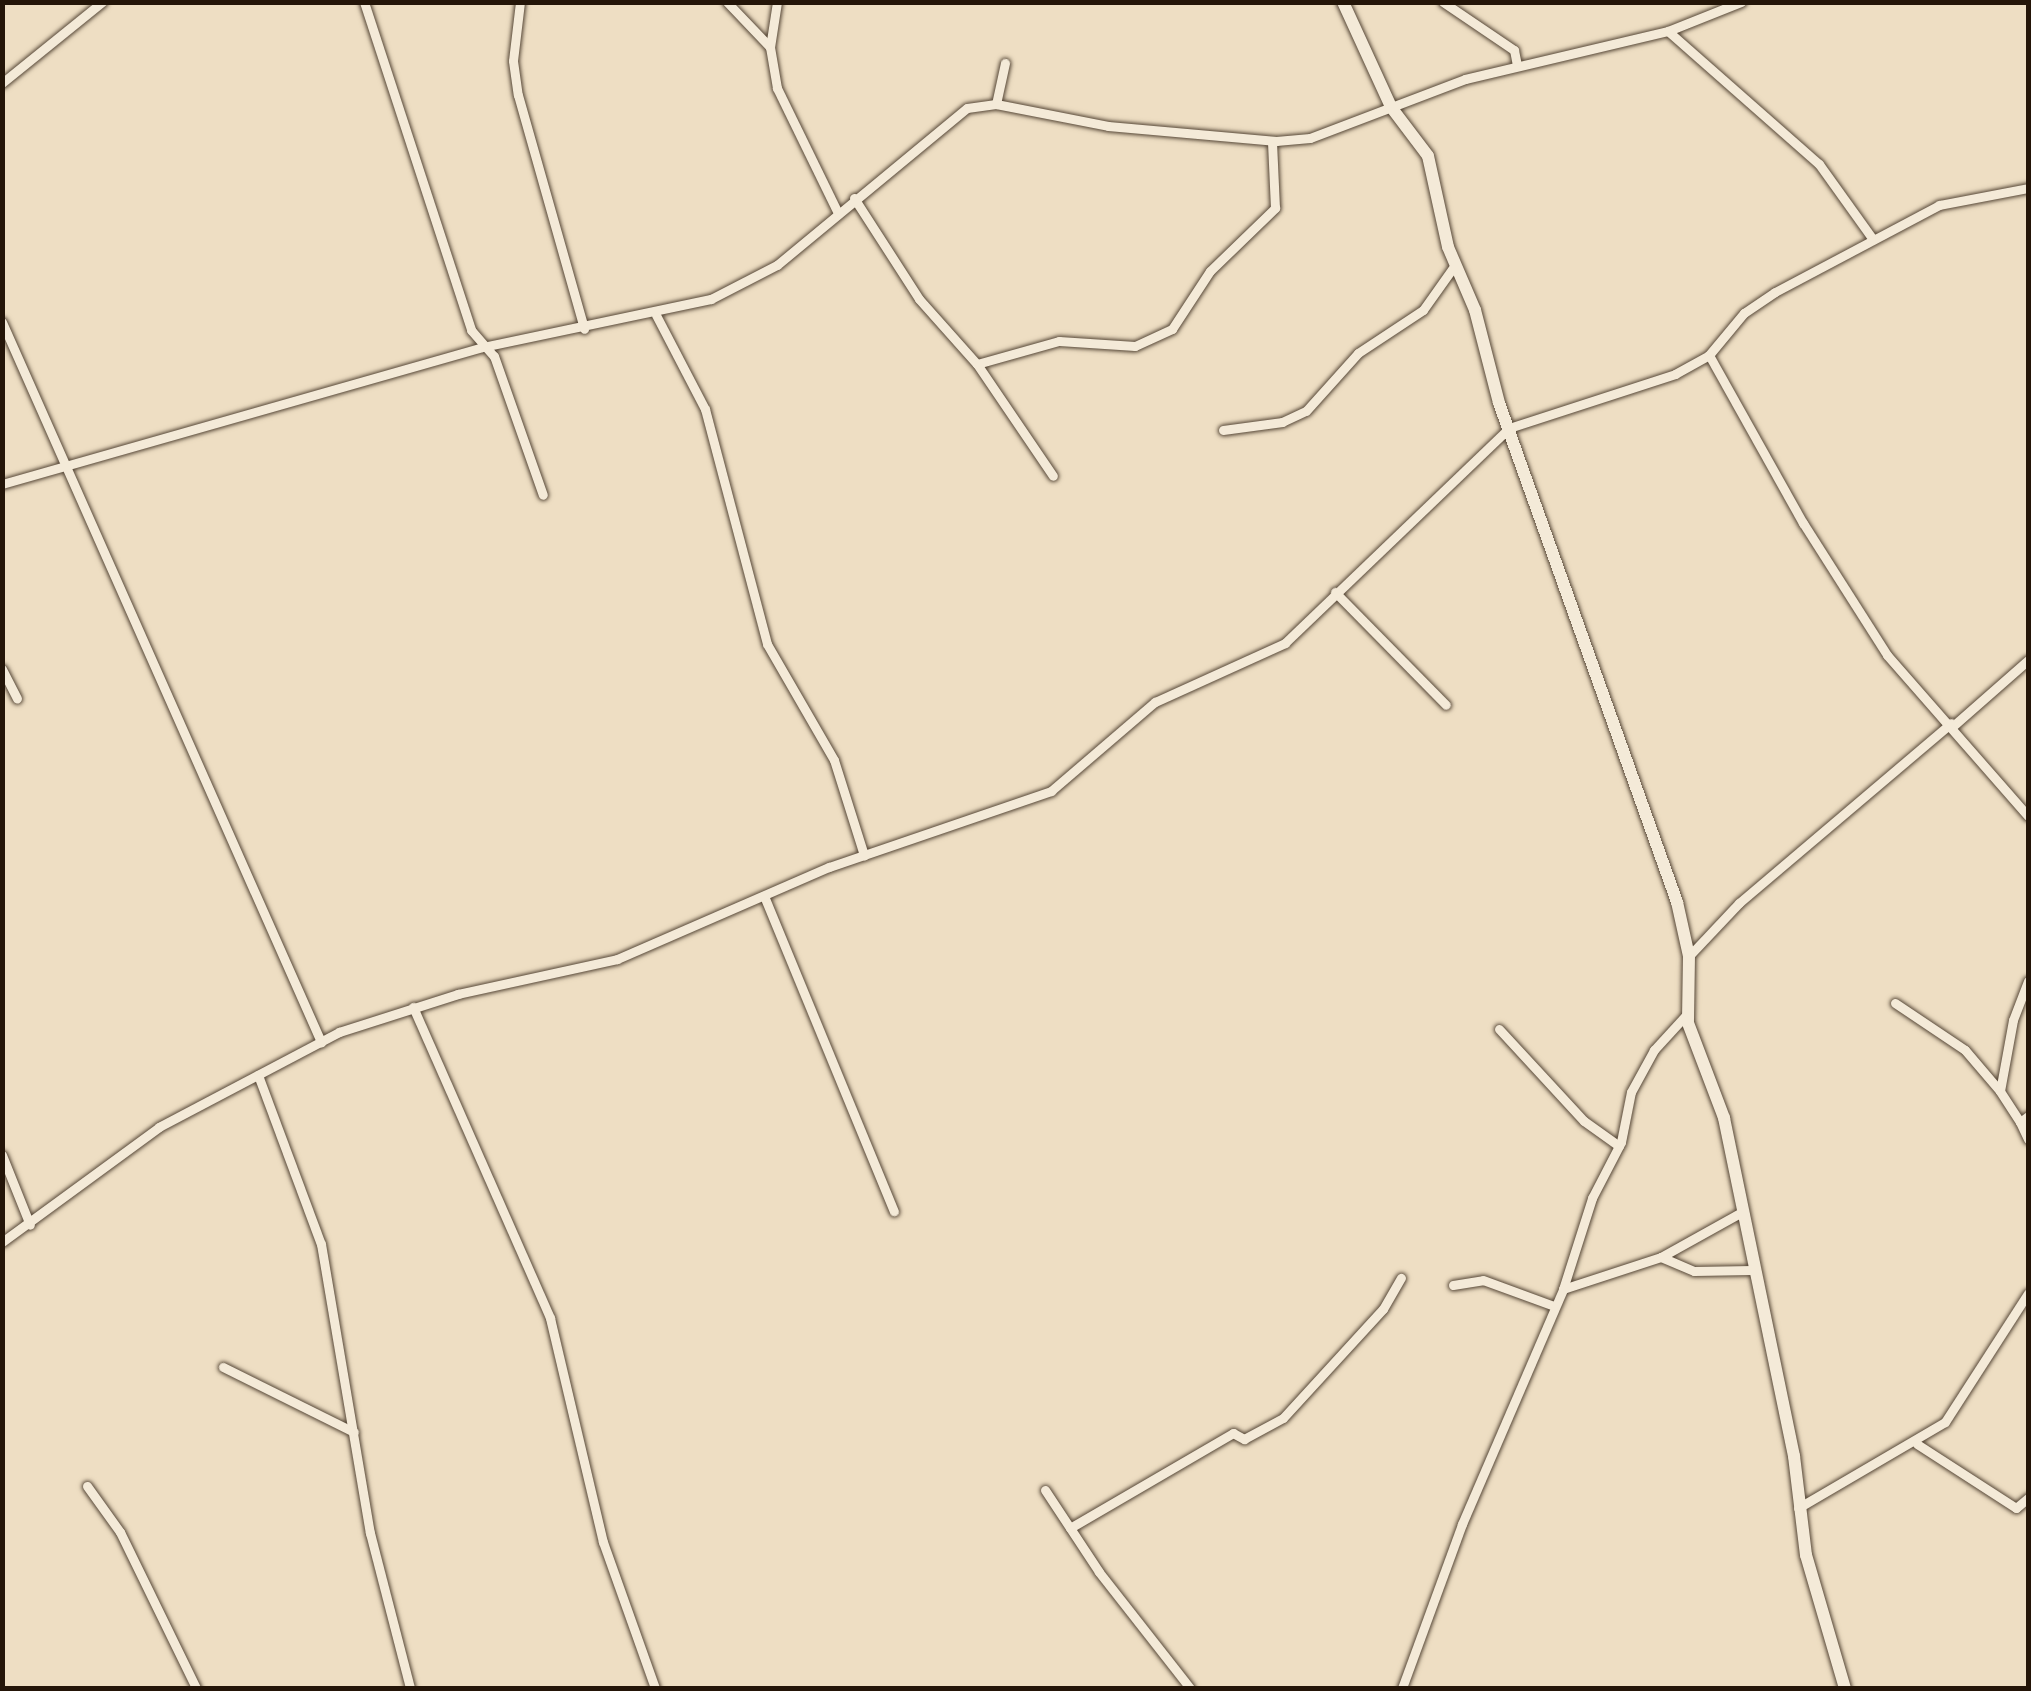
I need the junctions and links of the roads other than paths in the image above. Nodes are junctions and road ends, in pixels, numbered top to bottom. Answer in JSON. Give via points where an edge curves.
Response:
{"nodes":[{"id":1,"x":102,"y":2,"type":"edge"},
{"id":2,"x":364,"y":2,"type":"edge"},
{"id":3,"x":520,"y":2,"type":"edge"},
{"id":4,"x":727,"y":2,"type":"edge"},
{"id":5,"x":777,"y":2,"type":"edge"},
{"id":6,"x":1343,"y":2,"type":"edge"},
{"id":7,"x":1443,"y":2,"type":"edge"},
{"id":8,"x":1741,"y":2,"type":"edge"},
{"id":9,"x":1668,"y":31,"type":"junction"},
{"id":10,"x":770,"y":47,"type":"junction"},
{"id":11,"x":1005,"y":63,"type":"dead end"},
{"id":12,"x":1517,"y":65,"type":"junction"},
{"id":13,"x":2,"y":83,"type":"edge"},
{"id":14,"x":996,"y":104,"type":"junction"},
{"id":15,"x":1391,"y":107,"type":"junction"},
{"id":16,"x":1272,"y":141,"type":"junction"},
{"id":17,"x":2028,"y":188,"type":"edge"},
{"id":18,"x":854,"y":198,"type":"junction"},
{"id":19,"x":837,"y":211,"type":"junction"},
{"id":20,"x":1872,"y":238,"type":"junction"},
{"id":21,"x":1455,"y":265,"type":"junction"},
{"id":22,"x":656,"y":315,"type":"junction"},
{"id":23,"x":2,"y":322,"type":"edge"},
{"id":24,"x":584,"y":329,"type":"junction"},
{"id":25,"x":483,"y":346,"type":"junction"},
{"id":26,"x":1708,"y":355,"type":"junction"},
{"id":27,"x":978,"y":364,"type":"junction"},
{"id":28,"x":1509,"y":428,"type":"junction"},
{"id":29,"x":1224,"y":430,"type":"dead end"},
{"id":30,"x":69,"y":468,"type":"junction"},
{"id":31,"x":1053,"y":476,"type":"dead end"},
{"id":32,"x":2,"y":484,"type":"edge"},
{"id":33,"x":543,"y":494,"type":"dead end"},
{"id":34,"x":1336,"y":592,"type":"junction"},
{"id":35,"x":2028,"y":660,"type":"edge"},
{"id":36,"x":2,"y":669,"type":"edge"},
{"id":37,"x":16,"y":698,"type":"dead end"},
{"id":38,"x":1446,"y":705,"type":"dead end"},
{"id":39,"x":1952,"y":724,"type":"junction"},
{"id":40,"x":2028,"y":816,"type":"edge"},
{"id":41,"x":864,"y":855,"type":"junction"},
{"id":42,"x":764,"y":896,"type":"junction"},
{"id":43,"x":1689,"y":956,"type":"junction"},
{"id":44,"x":2028,"y":980,"type":"edge"},
{"id":45,"x":1896,"y":1003,"type":"dead end"},
{"id":46,"x":413,"y":1007,"type":"junction"},
{"id":47,"x":1687,"y":1014,"type":"junction"},
{"id":48,"x":1499,"y":1029,"type":"dead end"},
{"id":49,"x":321,"y":1042,"type":"junction"},
{"id":50,"x":258,"y":1075,"type":"junction"},
{"id":51,"x":2000,"y":1091,"type":"junction"},
{"id":52,"x":2024,"y":1119,"type":"edge"},
{"id":53,"x":2028,"y":1139,"type":"edge"},
{"id":54,"x":1620,"y":1146,"type":"junction"},
{"id":55,"x":2,"y":1155,"type":"edge"},
{"id":56,"x":894,"y":1211,"type":"dead end"},
{"id":57,"x":1740,"y":1213,"type":"junction"},
{"id":58,"x":30,"y":1225,"type":"junction"},
{"id":59,"x":2,"y":1242,"type":"edge"},
{"id":60,"x":1661,"y":1258,"type":"junction"},
{"id":61,"x":1752,"y":1270,"type":"junction"},
{"id":62,"x":1401,"y":1278,"type":"dead end"},
{"id":63,"x":1453,"y":1285,"type":"dead end"},
{"id":64,"x":1563,"y":1289,"type":"junction"},
{"id":65,"x":2028,"y":1293,"type":"edge"},
{"id":66,"x":1554,"y":1306,"type":"junction"},
{"id":67,"x":223,"y":1367,"type":"dead end"},
{"id":68,"x":354,"y":1432,"type":"junction"},
{"id":69,"x":1917,"y":1444,"type":"junction"},
{"id":70,"x":87,"y":1486,"type":"dead end"},
{"id":71,"x":1045,"y":1490,"type":"dead end"},
{"id":72,"x":2028,"y":1498,"type":"edge"},
{"id":73,"x":1798,"y":1508,"type":"junction"},
{"id":74,"x":1070,"y":1528,"type":"junction"},
{"id":75,"x":196,"y":1688,"type":"edge"},
{"id":76,"x":410,"y":1688,"type":"edge"},
{"id":77,"x":655,"y":1688,"type":"edge"},
{"id":78,"x":1190,"y":1688,"type":"edge"},
{"id":79,"x":1402,"y":1688,"type":"edge"},
{"id":80,"x":1844,"y":1688,"type":"edge"}],
"edges":[{"from":1,"to":13,"type":"street"},
{"from":2,"to":25,"type":"street","via":[[470,330]]},
{"from":3,"to":24,"type":"street","via":[[518,95]]},
{"from":4,"to":10,"type":"street"},
{"from":5,"to":10,"type":"street"},
{"from":6,"to":15,"type":"street"},
{"from":7,"to":12,"type":"street","via":[[1514,50]]},
{"from":8,"to":9,"type":"street"},
{"from":9,"to":12,"type":"street"},
{"from":9,"to":20,"type":"street","via":[[1819,164]]},
{"from":10,"to":19,"type":"street","via":[[788,114]]},
{"from":11,"to":14,"type":"street"},
{"from":12,"to":15,"type":"street"},
{"from":14,"to":16,"type":"street","via":[[1072,122]]},
{"from":14,"to":18,"type":"street","via":[[959,112]]},
{"from":15,"to":16,"type":"street","via":[[1324,134]]},
{"from":15,"to":21,"type":"street","via":[[1428,156]]},
{"from":16,"to":27,"type":"street","via":[[1274,208],[1210,271],[1172,329],[1135,346],[1059,341]]},
{"from":17,"to":20,"type":"street","via":[[1960,198]]},
{"from":18,"to":19,"type":"street"},
{"from":18,"to":27,"type":"street","via":[[930,314]]},
{"from":19,"to":22,"type":"street","via":[[753,278]]},
{"from":20,"to":26,"type":"street","via":[[1744,313]]},
{"from":21,"to":28,"type":"street"},
{"from":21,"to":29,"type":"street","via":[[1423,310],[1358,353],[1306,411]]},
{"from":22,"to":24,"type":"street"},
{"from":22,"to":41,"type":"street","via":[[705,409],[767,644],[834,760]]},
{"from":23,"to":30,"type":"street"},
{"from":24,"to":25,"type":"street"},
{"from":25,"to":30,"type":"street"},
{"from":25,"to":33,"type":"street","via":[[494,356]]},
{"from":26,"to":28,"type":"street","via":[[1660,380]]},
{"from":26,"to":39,"type":"street","via":[[1887,655]]},
{"from":27,"to":31,"type":"street"},
{"from":28,"to":34,"type":"street"},
{"from":28,"to":43,"type":"street","via":[[1659,846]]},
{"from":30,"to":32,"type":"street"},
{"from":30,"to":49,"type":"street","via":[[243,860],[288,981]]},
{"from":34,"to":38,"type":"street"},
{"from":34,"to":41,"type":"street","via":[[1285,644],[1155,702],[1051,791]]},
{"from":35,"to":39,"type":"street"},
{"from":36,"to":37,"type":"street"},
{"from":39,"to":40,"type":"street"},
{"from":39,"to":43,"type":"street","via":[[1739,902]]},
{"from":41,"to":42,"type":"street"},
{"from":42,"to":46,"type":"street","via":[[616,959]]},
{"from":42,"to":56,"type":"street"},
{"from":43,"to":47,"type":"street"},
{"from":44,"to":51,"type":"street"},
{"from":45,"to":51,"type":"street","via":[[1954,1041]]},
{"from":46,"to":49,"type":"street"},
{"from":46,"to":77,"type":"street","via":[[550,1318],[604,1542]]},
{"from":47,"to":54,"type":"street","via":[[1640,1072]]},
{"from":47,"to":57,"type":"street","via":[[1715,1082]]},
{"from":48,"to":54,"type":"street","via":[[1584,1121]]},
{"from":49,"to":50,"type":"street"},
{"from":50,"to":58,"type":"street","via":[[134,1144]]},
{"from":50,"to":68,"type":"street","via":[[321,1244]]},
{"from":51,"to":52,"type":"street"},
{"from":52,"to":53,"type":"street"},
{"from":54,"to":64,"type":"street","via":[[1592,1198]]},
{"from":55,"to":58,"type":"street"},
{"from":57,"to":60,"type":"street"},
{"from":57,"to":61,"type":"street"},
{"from":58,"to":59,"type":"street"},
{"from":60,"to":61,"type":"street","via":[[1694,1271]]},
{"from":60,"to":64,"type":"street"},
{"from":61,"to":73,"type":"street","via":[[1794,1456]]},
{"from":62,"to":74,"type":"street","via":[[1383,1310],[1282,1418],[1244,1439],[1233,1433]]},
{"from":63,"to":66,"type":"street","via":[[1483,1280]]},
{"from":64,"to":66,"type":"street"},
{"from":65,"to":69,"type":"street","via":[[1944,1422]]},
{"from":66,"to":79,"type":"street"},
{"from":67,"to":68,"type":"street"},
{"from":68,"to":76,"type":"street","via":[[370,1533]]},
{"from":69,"to":72,"type":"street","via":[[2016,1508]]},
{"from":69,"to":73,"type":"street"},
{"from":70,"to":75,"type":"street","via":[[120,1532]]},
{"from":71,"to":74,"type":"street"},
{"from":73,"to":80,"type":"street"},
{"from":74,"to":78,"type":"street"}]}
